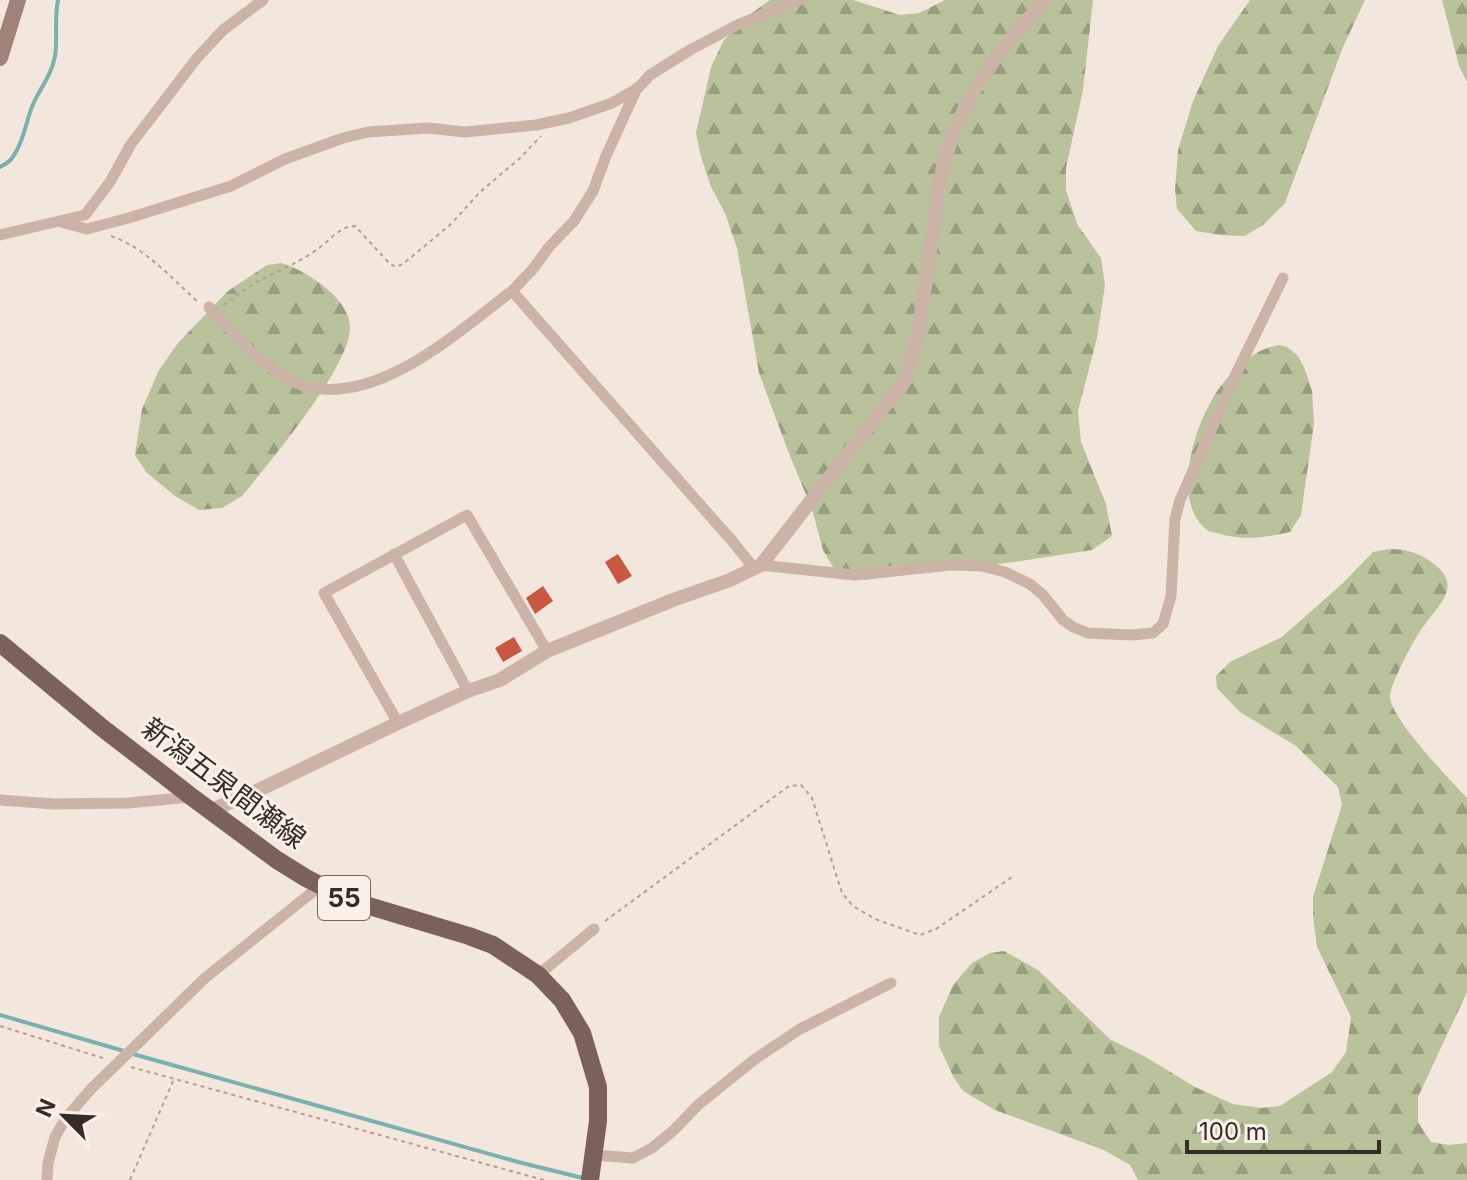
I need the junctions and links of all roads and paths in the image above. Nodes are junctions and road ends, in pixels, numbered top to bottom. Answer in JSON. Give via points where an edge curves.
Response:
{"nodes":[{"id":1,"x":18,"y":0,"type":"edge"},
{"id":2,"x":263,"y":0,"type":"edge"},
{"id":3,"x":800,"y":0,"type":"edge"},
{"id":4,"x":1046,"y":0,"type":"edge"},
{"id":5,"x":0,"y":58,"type":"edge"},
{"id":6,"x":638,"y":88,"type":"junction"},
{"id":7,"x":552,"y":122,"type":"junction"},
{"id":8,"x":61,"y":222,"type":"junction"},
{"id":9,"x":87,"y":229,"type":"junction"},
{"id":10,"x":0,"y":235,"type":"edge"},
{"id":11,"x":1283,"y":278,"type":"dead end"},
{"id":12,"x":512,"y":291,"type":"junction"},
{"id":13,"x":209,"y":307,"type":"junction"},
{"id":14,"x":394,"y":554,"type":"junction"},
{"id":15,"x":757,"y":566,"type":"junction"},
{"id":16,"x":0,"y":643,"type":"edge"},
{"id":17,"x":547,"y":651,"type":"junction"},
{"id":18,"x":468,"y":691,"type":"junction"},
{"id":19,"x":398,"y":723,"type":"junction"},
{"id":20,"x":192,"y":797,"type":"junction"},
{"id":21,"x":0,"y":800,"type":"edge"},
{"id":22,"x":211,"y":810,"type":"junction"},
{"id":23,"x":1012,"y":877,"type":"dead end"},
{"id":24,"x":320,"y":886,"type":"junction"},
{"id":25,"x":594,"y":929,"type":"joint"},
{"id":26,"x":538,"y":975,"type":"junction"},
{"id":27,"x":891,"y":983,"type":"dead end"},
{"id":28,"x":0,"y":1026,"type":"edge"},
{"id":29,"x":125,"y":1056,"type":"junction"},
{"id":30,"x":174,"y":1078,"type":"junction"},
{"id":31,"x":594,"y":1155,"type":"junction"},
{"id":32,"x":591,"y":1177,"type":"edge"},
{"id":33,"x":47,"y":1180,"type":"edge"},
{"id":34,"x":130,"y":1180,"type":"edge"},
{"id":35,"x":544,"y":1180,"type":"edge"}],
"edges":[{"from":1,"to":5,"type":"main road"},
{"from":2,"to":8,"type":"street","via":[[197,58],[85,215]]},
{"from":3,"to":6,"type":"street","via":[[690,50]]},
{"from":4,"to":15,"type":"street","via":[[988,67],[955,131],[942,171],[918,335],[905,380]]},
{"from":6,"to":7,"type":"street","via":[[612,103]]},
{"from":6,"to":12,"type":"street","via":[[593,191],[574,221]]},
{"from":7,"to":9,"type":"street","via":[[465,132],[368,132],[285,159],[231,186]]},
{"from":7,"to":13,"type":"path","via":[[451,224],[403,264],[390,264],[350,225],[223,305]]},
{"from":8,"to":9,"type":"street"},
{"from":8,"to":10,"type":"street"},
{"from":9,"to":13,"type":"path","via":[[145,253]]},
{"from":11,"to":15,"type":"street","via":[[1180,500],[1171,596],[1163,624],[1153,633],[1088,633],[1063,620],[1030,584],[982,566],[854,575]]},
{"from":12,"to":13,"type":"street","via":[[418,359],[384,377],[327,390],[288,379],[241,342]]},
{"from":12,"to":15,"type":"street"},
{"from":14,"to":17,"type":"street","via":[[467,515]]},
{"from":14,"to":18,"type":"street"},
{"from":14,"to":19,"type":"street","via":[[324,593]]},
{"from":15,"to":17,"type":"street"},
{"from":16,"to":20,"type":"main road","name":"新潟五泉間瀬線","number":"55"},
{"from":17,"to":18,"type":"street","via":[[500,680]]},
{"from":18,"to":19,"type":"street"},
{"from":19,"to":22,"type":"street"},
{"from":20,"to":21,"type":"street","via":[[128,803]]},
{"from":20,"to":22,"type":"main road","name":"新潟五泉間瀬線","number":"55"},
{"from":22,"to":24,"type":"main road","name":"新潟五泉間瀬線","number":"55"},
{"from":23,"to":25,"type":"path","via":[[920,935],[875,919],[842,893],[812,798],[801,785],[789,786]]},
{"from":24,"to":26,"type":"main road","name":"新潟五泉間瀬線","number":"55","via":[[493,945]]},
{"from":24,"to":29,"type":"street","via":[[205,978]]},
{"from":25,"to":26,"type":"street"},
{"from":26,"to":31,"type":"main road","name":"新潟五泉間瀬線","number":"55","via":[[562,1000],[582,1033],[598,1087]]},
{"from":27,"to":31,"type":"street","via":[[800,1029],[755,1059],[652,1148],[633,1158]]},
{"from":28,"to":29,"type":"path"},
{"from":29,"to":30,"type":"path"},
{"from":29,"to":33,"type":"street","via":[[66,1118],[55,1137]]},
{"from":30,"to":34,"type":"path"},
{"from":30,"to":35,"type":"path"},
{"from":31,"to":32,"type":"main road","name":"新潟五泉間瀬線","number":"55"}]}
